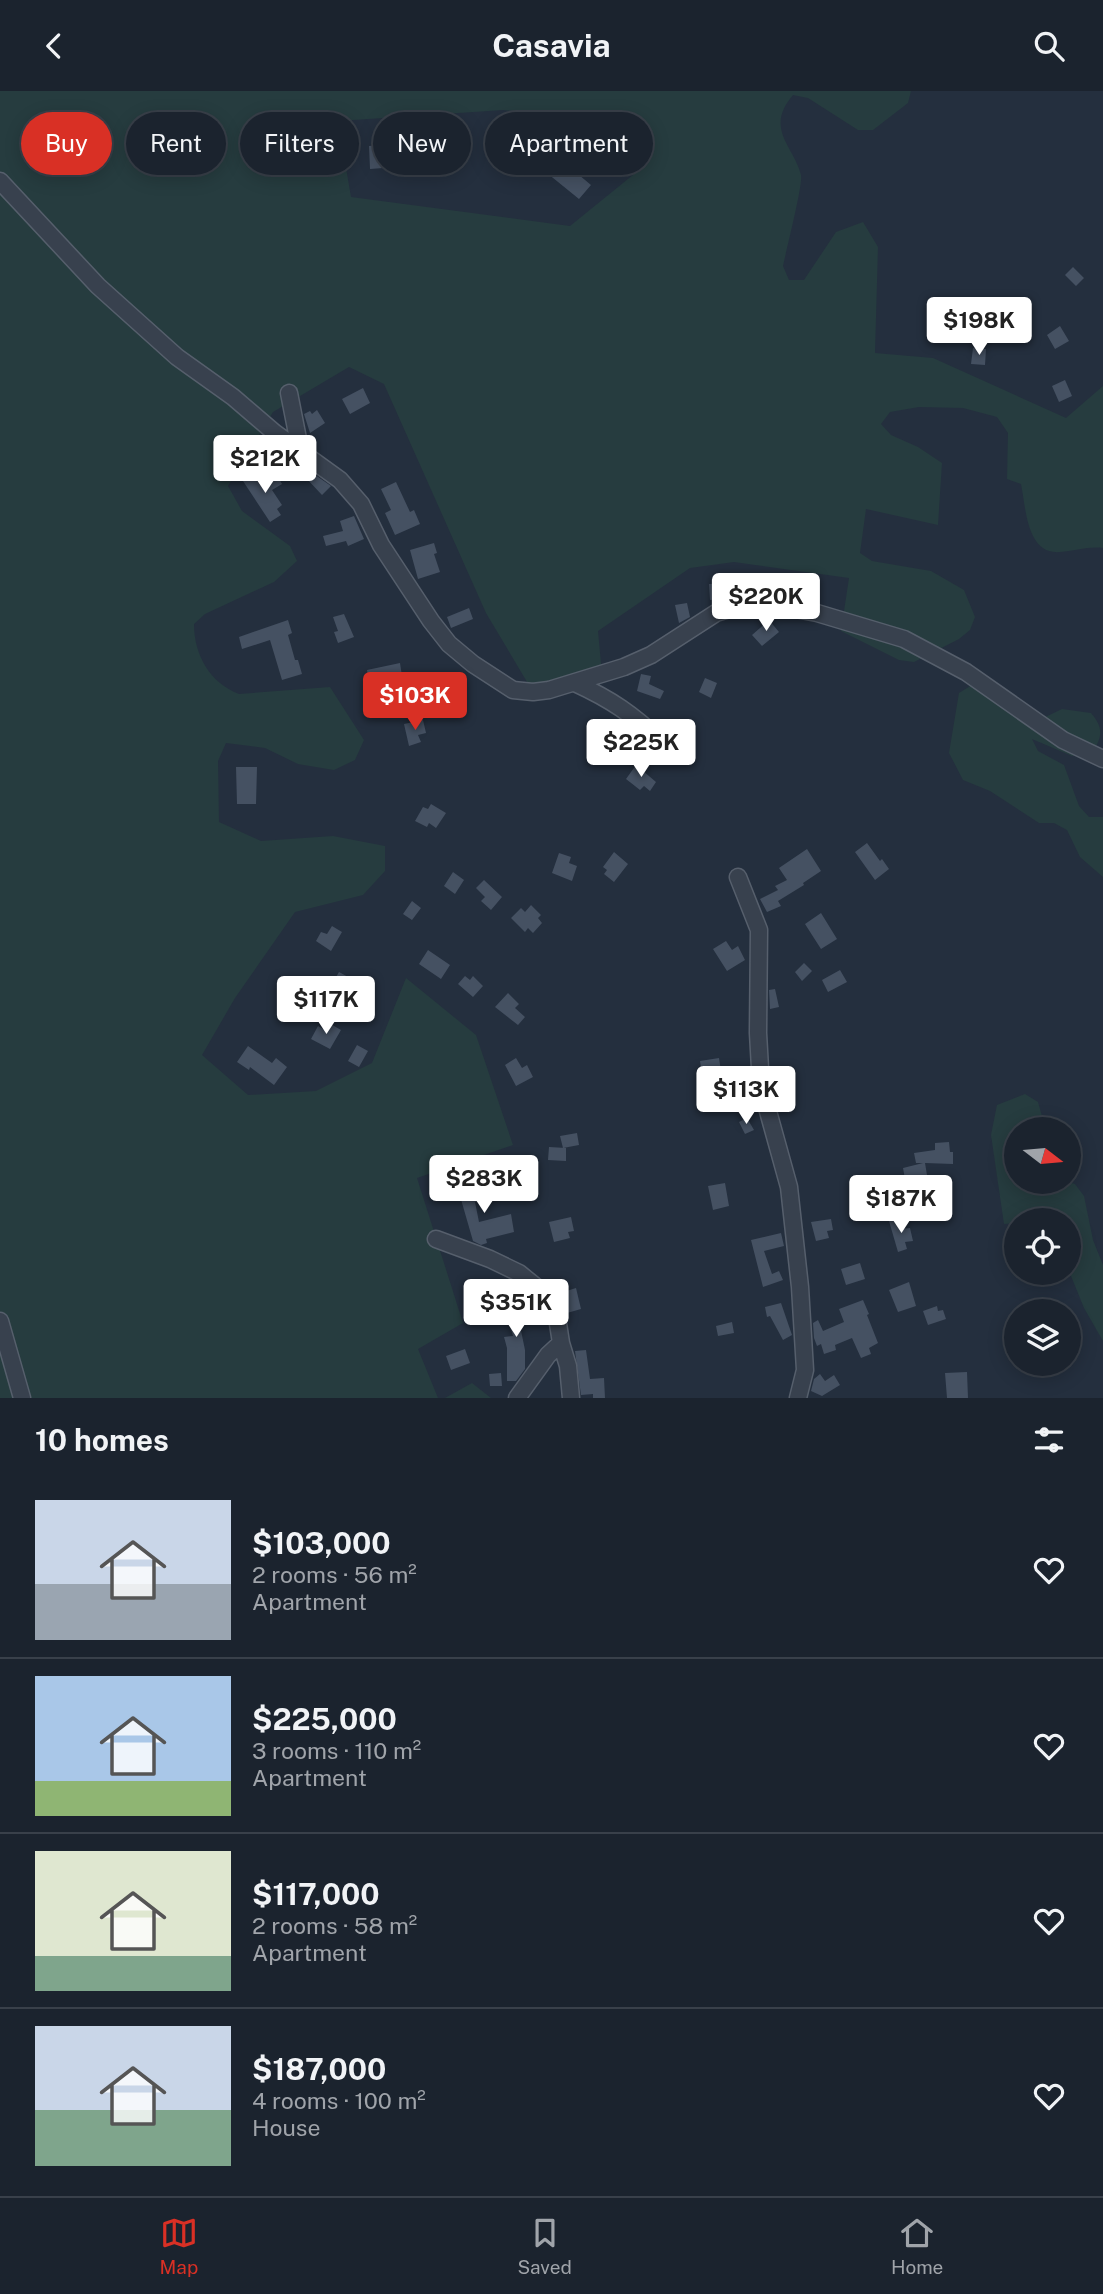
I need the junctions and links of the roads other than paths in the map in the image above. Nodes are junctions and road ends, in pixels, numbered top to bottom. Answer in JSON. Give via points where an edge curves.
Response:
{"nodes":[{"id":1,"x":0,"y":181,"type":"edge"},
{"id":2,"x":289,"y":393,"type":"dead end"},
{"id":3,"x":300,"y":449,"type":"junction"},
{"id":4,"x":575,"y":683,"type":"junction"},
{"id":5,"x":662,"y":742,"type":"dead end"},
{"id":6,"x":1103,"y":759,"type":"edge"},
{"id":7,"x":738,"y":877,"type":"dead end"},
{"id":8,"x":436,"y":1239,"type":"dead end"},
{"id":9,"x":0,"y":1321,"type":"edge"},
{"id":10,"x":561,"y":1343,"type":"junction"},
{"id":11,"x":22,"y":1398,"type":"edge"},
{"id":12,"x":517,"y":1398,"type":"edge"},
{"id":13,"x":570,"y":1398,"type":"edge"},
{"id":14,"x":798,"y":1398,"type":"edge"}],
"edges":[{"from":1,"to":3,"type":"street","via":[[98,286],[159,341]]},
{"from":2,"to":3,"type":"street"},
{"from":3,"to":4,"type":"street","via":[[341,480],[361,504],[381,545],[449,644],[513,689],[533,692]]},
{"from":4,"to":5,"type":"street","via":[[611,700]]},
{"from":4,"to":6,"type":"street","via":[[651,655],[716,613],[785,607],[904,639],[966,673],[1063,740]]},
{"from":7,"to":14,"type":"street","via":[[759,930],[761,1086],[789,1187],[805,1348]]},
{"from":8,"to":10,"type":"street","via":[[490,1259],[533,1283],[552,1305]]},
{"from":9,"to":11,"type":"street"},
{"from":10,"to":12,"type":"street"},
{"from":10,"to":13,"type":"street"}]}
